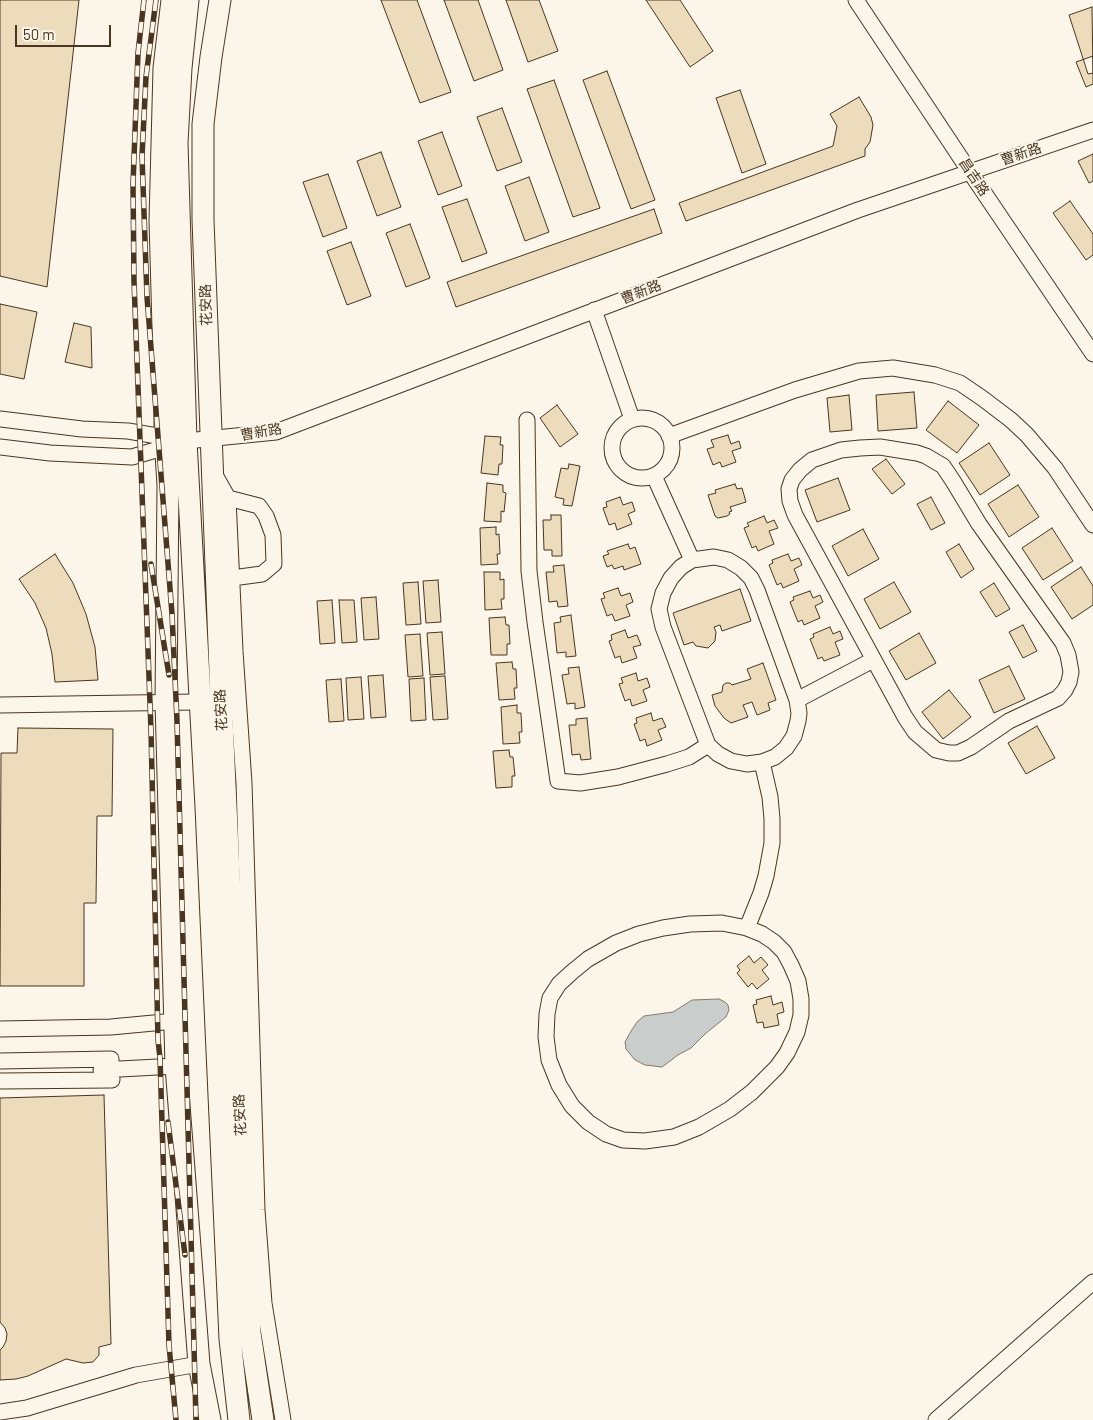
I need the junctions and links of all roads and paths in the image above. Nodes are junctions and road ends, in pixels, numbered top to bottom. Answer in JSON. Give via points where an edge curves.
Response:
{"nodes":[{"id":1,"x":172,"y":0,"type":"edge"},
{"id":2,"x":188,"y":0,"type":"edge"},
{"id":3,"x":220,"y":0,"type":"edge"},
{"id":4,"x":856,"y":0,"type":"edge"},
{"id":5,"x":1093,"y":130,"type":"edge"},
{"id":6,"x":970,"y":172,"type":"junction"},
{"id":7,"x":594,"y":310,"type":"junction"},
{"id":8,"x":1093,"y":354,"type":"edge"},
{"id":9,"x":0,"y":419,"type":"edge"},
{"id":10,"x":632,"y":419,"type":"junction"},
{"id":11,"x":527,"y":420,"type":"dead end"},
{"id":12,"x":669,"y":436,"type":"junction"},
{"id":13,"x":211,"y":439,"type":"junction"},
{"id":14,"x":186,"y":441,"type":"junction"},
{"id":15,"x":165,"y":442,"type":"junction"},
{"id":16,"x":0,"y":447,"type":"edge"},
{"id":17,"x":212,"y":472,"type":"junction"},
{"id":18,"x":654,"y":476,"type":"junction"},
{"id":19,"x":228,"y":498,"type":"junction"},
{"id":20,"x":1093,"y":525,"type":"edge"},
{"id":21,"x":692,"y":560,"type":"junction"},
{"id":22,"x":232,"y":578,"type":"junction"},
{"id":23,"x":873,"y":660,"type":"junction"},
{"id":24,"x":797,"y":700,"type":"junction"},
{"id":25,"x":166,"y":702,"type":"junction"},
{"id":26,"x":196,"y":702,"type":"dead end"},
{"id":27,"x":0,"y":705,"type":"edge"},
{"id":28,"x":708,"y":745,"type":"junction"},
{"id":29,"x":762,"y":762,"type":"junction"},
{"id":30,"x":747,"y":928,"type":"junction"},
{"id":31,"x":175,"y":1021,"type":"junction"},
{"id":32,"x":0,"y":1028,"type":"edge"},
{"id":33,"x":0,"y":1061,"type":"edge"},
{"id":34,"x":176,"y":1066,"type":"junction"},
{"id":35,"x":111,"y":1070,"type":"junction"},
{"id":36,"x":0,"y":1071,"type":"edge"},
{"id":37,"x":0,"y":1081,"type":"edge"},
{"id":38,"x":1093,"y":1282,"type":"edge"},
{"id":39,"x":199,"y":1364,"type":"junction"},
{"id":40,"x":0,"y":1412,"type":"edge"},
{"id":41,"x":210,"y":1420,"type":"edge"},
{"id":42,"x":239,"y":1420,"type":"edge"},
{"id":43,"x":263,"y":1420,"type":"edge"},
{"id":44,"x":283,"y":1420,"type":"edge"},
{"id":45,"x":936,"y":1420,"type":"edge"}],
"edges":[{"from":1,"to":15,"type":"highway","via":[[164,68],[160,221]]},
{"from":2,"to":14,"type":"highway","name":"花安路","via":[[177,143]]},
{"from":3,"to":13,"type":"highway","name":"花安路","via":[[203,124]]},
{"from":4,"to":6,"type":"street","name":"昌吉路"},
{"from":5,"to":6,"type":"street","name":"曹新路"},
{"from":6,"to":7,"type":"street","name":"曹新路","via":[[849,213]]},
{"from":6,"to":8,"type":"street","name":"昌吉路"},
{"from":7,"to":10,"type":"street"},
{"from":7,"to":13,"type":"street","name":"曹新路","via":[[276,432]]},
{"from":9,"to":15,"type":"street","name":"曹新路","via":[[128,431]]},
{"from":10,"to":12,"type":"street","via":[[654,420]]},
{"from":10,"to":18,"type":"street","via":[[620,427],[613,438],[612,452],[617,465],[627,475],[640,478]]},
{"from":11,"to":28,"type":"street","via":[[529,571],[558,781],[618,777],[690,757]]},
{"from":12,"to":18,"type":"street","via":[[670,459]]},
{"from":12,"to":20,"type":"street","via":[[859,370],[893,368],[935,375],[960,383],[1027,435],[1055,468]]},
{"from":13,"to":14,"type":"street","name":"曹新路"},
{"from":13,"to":17,"type":"highway","name":"花安路"},
{"from":14,"to":15,"type":"street","name":"曹新路"},
{"from":14,"to":42,"type":"highway","name":"花安路","via":[[230,1339]]},
{"from":15,"to":16,"type":"street","via":[[132,458]]},
{"from":15,"to":25,"type":"highway","via":[[168,485]]},
{"from":17,"to":19,"type":"street"},
{"from":17,"to":43,"type":"highway","name":"花安路","via":[[250,1333]]},
{"from":18,"to":21,"type":"street"},
{"from":19,"to":22,"type":"street"},
{"from":19,"to":22,"type":"street","via":[[259,506],[273,535],[274,564],[262,574]]},
{"from":21,"to":24,"type":"street","via":[[714,556],[728,560],[751,578]]},
{"from":21,"to":28,"type":"street","via":[[671,578],[659,609],[662,627]]},
{"from":22,"to":44,"type":"street","via":[[244,783],[257,1210],[264,1303]]},
{"from":23,"to":23,"type":"street","via":[[790,501],[789,489],[796,475],[812,460],[841,450],[880,448],[917,453],[943,466],[979,524],[1063,643],[1071,672],[1069,682],[1058,698],[1009,721],[972,746],[958,753],[948,753],[936,750],[915,732]]},
{"from":23,"to":24,"type":"street"},
{"from":24,"to":29,"type":"street","via":[[799,713],[794,736],[786,748]]},
{"from":25,"to":26,"type":"street"},
{"from":25,"to":27,"type":"street"},
{"from":25,"to":31,"type":"highway"},
{"from":28,"to":29,"type":"street","via":[[730,761]]},
{"from":29,"to":30,"type":"street","via":[[770,797],[771,850],[761,893]]},
{"from":30,"to":30,"type":"street","via":[[768,938],[784,952],[798,981],[801,1015],[797,1032],[777,1067],[730,1109],[699,1128],[674,1137],[645,1142],[623,1140],[588,1122],[572,1106],[549,1060],[547,1014],[550,998],[559,984],[588,959],[638,934],[690,924],[722,923]]},
{"from":31,"to":32,"type":"street","via":[[111,1027]]},
{"from":31,"to":34,"type":"highway"},
{"from":33,"to":35,"type":"street","via":[[111,1059]]},
{"from":34,"to":35,"type":"street"},
{"from":34,"to":39,"type":"highway"},
{"from":35,"to":36,"type":"street"},
{"from":35,"to":37,"type":"street","via":[[112,1080]]},
{"from":38,"to":45,"type":"street"},
{"from":39,"to":40,"type":"street","via":[[136,1375],[27,1408]]},
{"from":39,"to":41,"type":"highway"}]}
